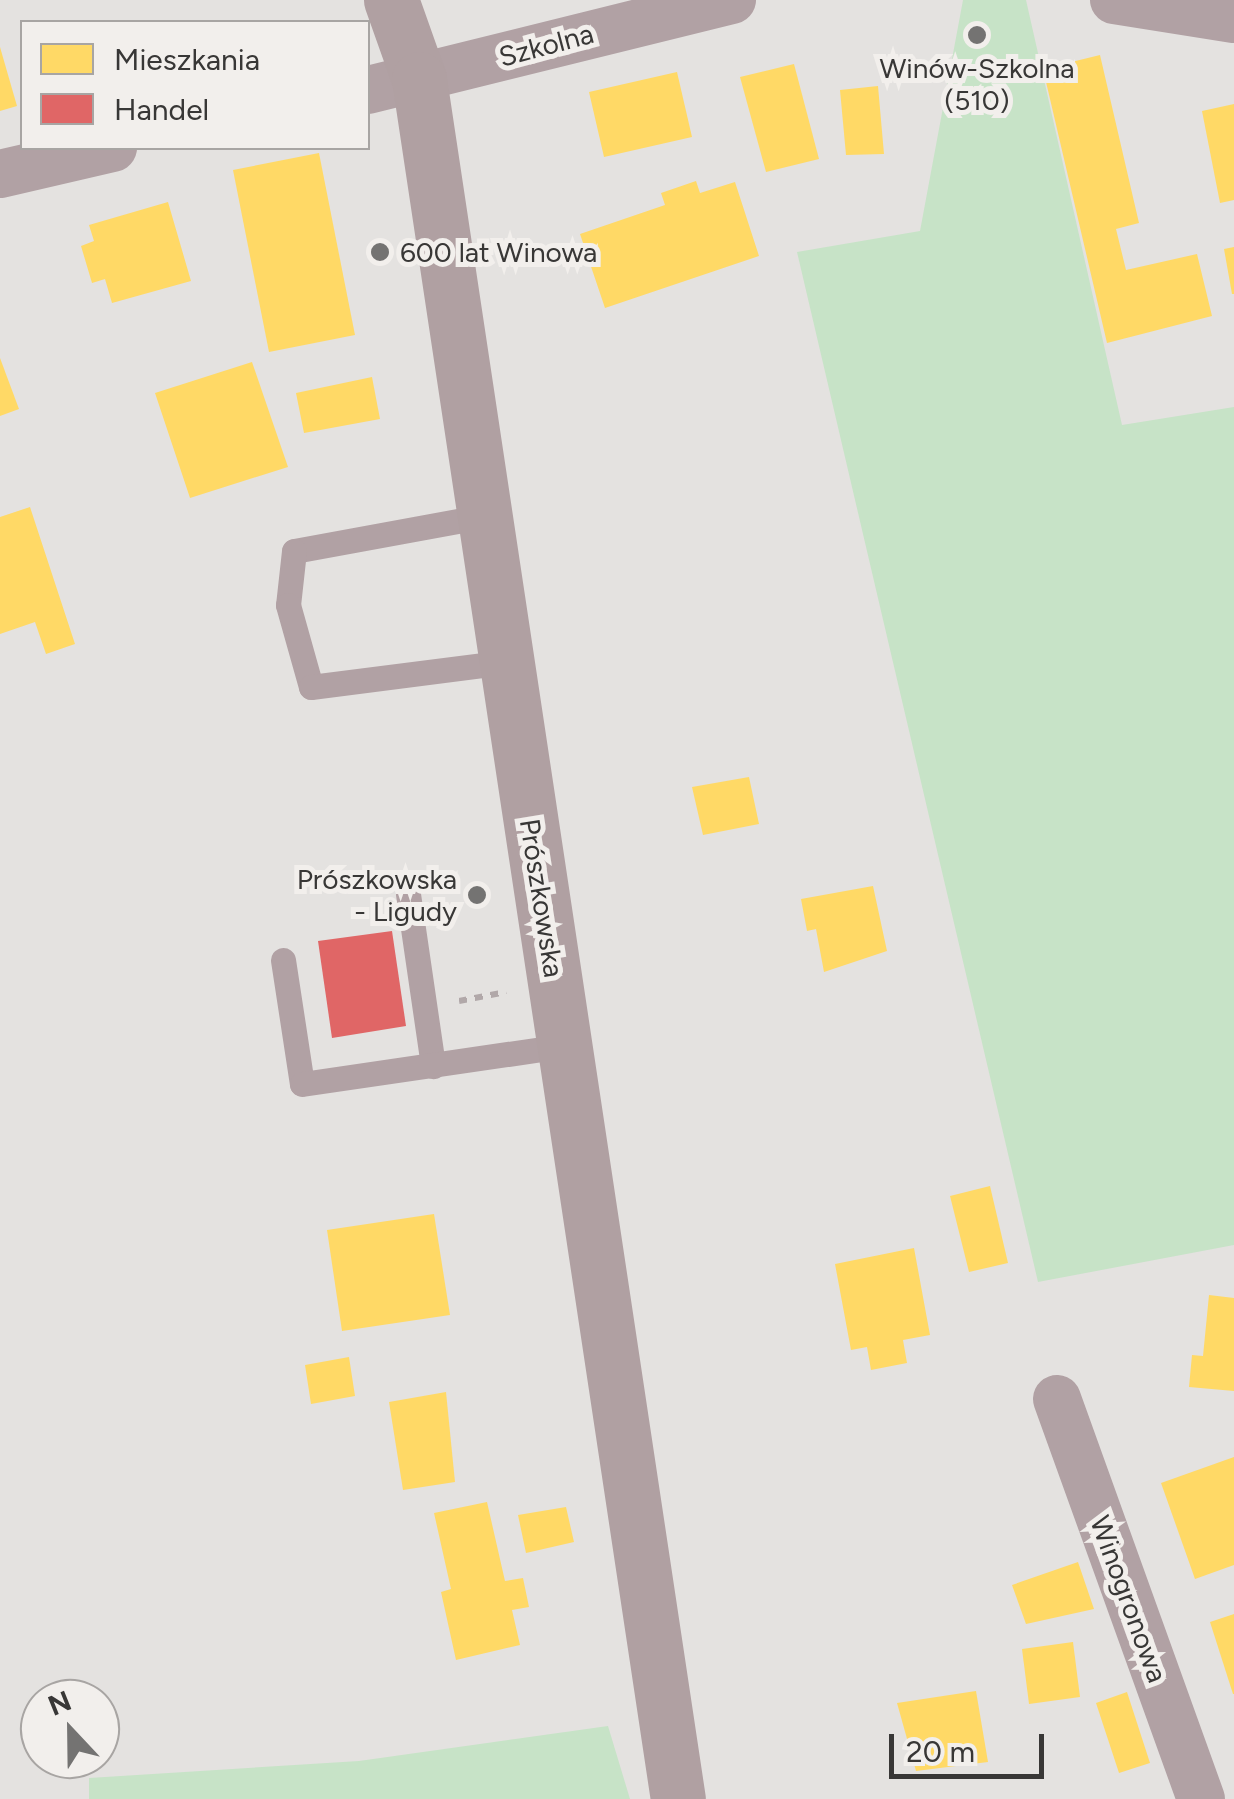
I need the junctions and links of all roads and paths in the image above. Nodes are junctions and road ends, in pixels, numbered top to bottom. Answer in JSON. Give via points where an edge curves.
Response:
{"nodes":[{"id":1,"x":391,"y":0,"type":"edge"},
{"id":2,"x":732,"y":0,"type":"edge"},
{"id":3,"x":1114,"y":0,"type":"edge"},
{"id":4,"x":1234,"y":19,"type":"edge"},
{"id":5,"x":393,"y":85,"type":"edge"},
{"id":6,"x":104,"y":150,"type":"edge"},
{"id":7,"x":0,"y":174,"type":"edge"},
{"id":8,"x":485,"y":516,"type":"junction"},
{"id":9,"x":506,"y":662,"type":"junction"},
{"id":10,"x":408,"y":894,"type":"dead end"},
{"id":11,"x":283,"y":960,"type":"dead end"},
{"id":12,"x":564,"y":1046,"type":"junction"},
{"id":13,"x":433,"y":1066,"type":"junction"},
{"id":14,"x":1057,"y":1399,"type":"dead end"},
{"id":15,"x":678,"y":1799,"type":"edge"},
{"id":16,"x":1201,"y":1799,"type":"edge"}],
"edges":[{"from":1,"to":5,"type":"main road","name":"Prószkowska"},
{"from":2,"to":5,"type":"street","name":"Szkolna"},
{"from":3,"to":4,"type":"street"},
{"from":5,"to":8,"type":"main road","name":"Prószkowska"},
{"from":6,"to":7,"type":"street"},
{"from":8,"to":9,"type":"main road","name":"Prószkowska"},
{"from":8,"to":9,"type":"lane","via":[[294,552],[288,605],[311,688]]},
{"from":9,"to":12,"type":"main road","name":"Prószkowska"},
{"from":10,"to":13,"type":"lane"},
{"from":11,"to":13,"type":"lane","via":[[302,1084]]},
{"from":12,"to":13,"type":"lane"},
{"from":12,"to":15,"type":"main road","name":"Prószkowska"},
{"from":14,"to":16,"type":"street","name":"Winogronowa"}]}
